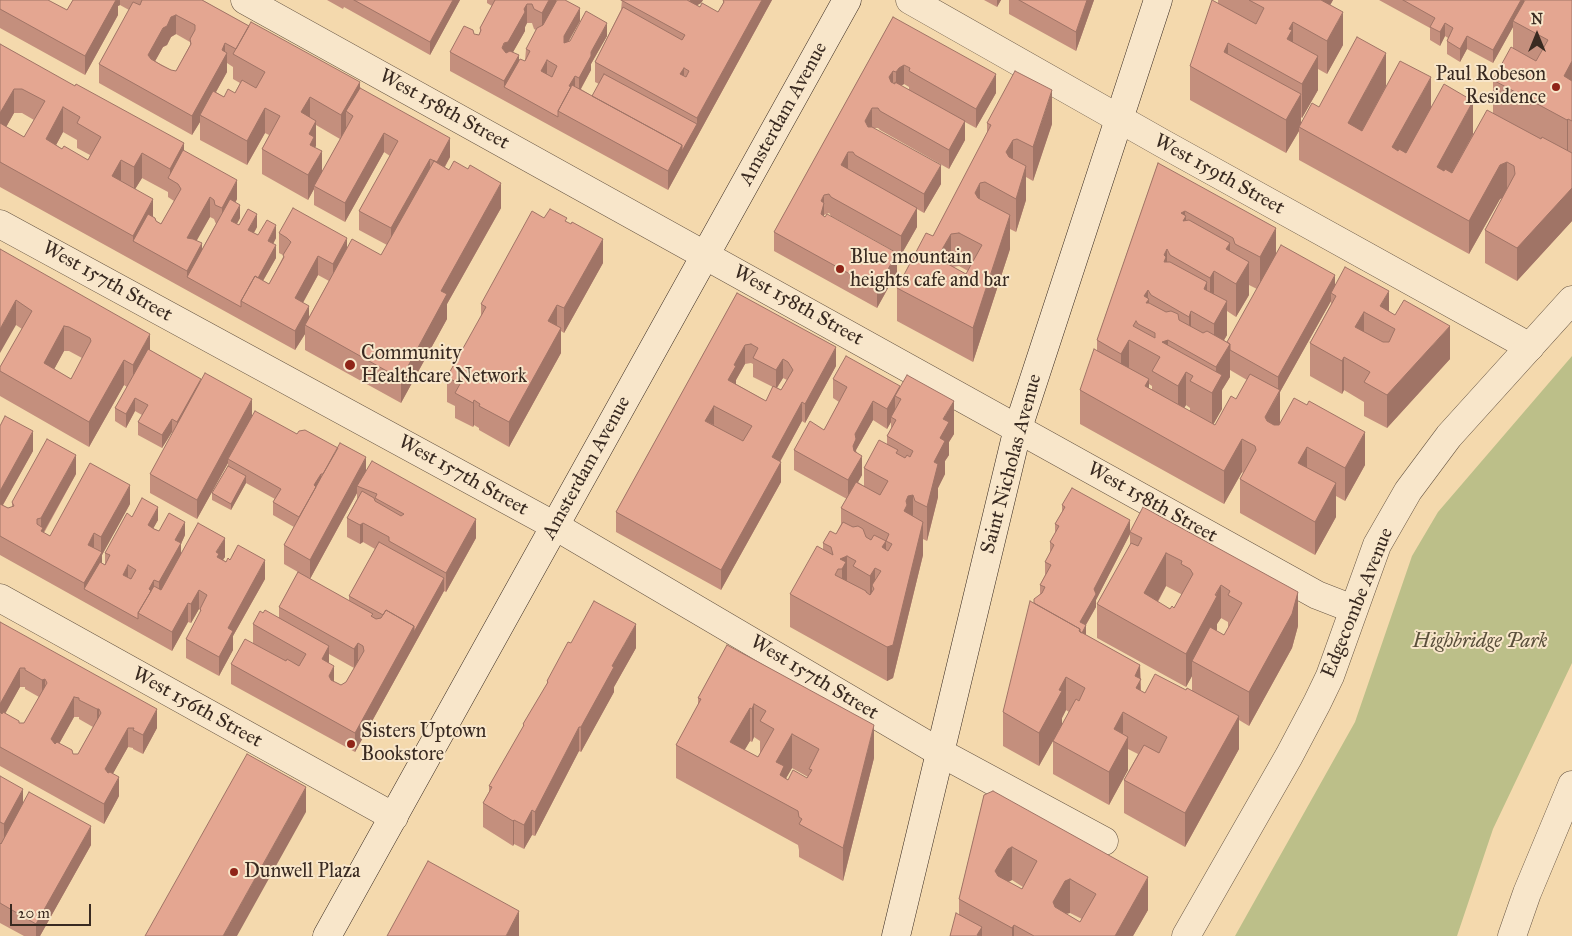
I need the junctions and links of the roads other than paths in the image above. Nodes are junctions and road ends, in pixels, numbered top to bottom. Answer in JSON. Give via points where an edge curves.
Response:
{"nodes":[{"id":1,"x":245,"y":0,"type":"edge"},
{"id":2,"x":847,"y":0,"type":"edge"},
{"id":3,"x":910,"y":0,"type":"edge"},
{"id":4,"x":1158,"y":0,"type":"edge"},
{"id":5,"x":1118,"y":119,"type":"junction"},
{"id":6,"x":0,"y":224,"type":"edge"},
{"id":7,"x":706,"y":255,"type":"junction"},
{"id":8,"x":1572,"y":300,"type":"edge"},
{"id":9,"x":1530,"y":347,"type":"junction"},
{"id":10,"x":1018,"y":428,"type":"junction"},
{"id":11,"x":555,"y":526,"type":"junction"},
{"id":12,"x":0,"y":598,"type":"edge"},
{"id":13,"x":1353,"y":609,"type":"junction"},
{"id":14,"x":941,"y":753,"type":"junction"},
{"id":15,"x":1572,"y":785,"type":"edge"},
{"id":16,"x":394,"y":817,"type":"junction"},
{"id":17,"x":1104,"y":841,"type":"dead end"},
{"id":18,"x":327,"y":936,"type":"edge"},
{"id":19,"x":896,"y":936,"type":"edge"},
{"id":20,"x":1186,"y":936,"type":"edge"},
{"id":21,"x":1512,"y":936,"type":"edge"}],
"edges":[{"from":1,"to":7,"type":"street","name":"West 158th Street"},
{"from":2,"to":7,"type":"street","name":"Amsterdam Avenue"},
{"from":3,"to":5,"type":"street","name":"West 159th Street"},
{"from":4,"to":5,"type":"street","name":"Saint Nicholas Avenue"},
{"from":5,"to":9,"type":"street","name":"West 159th Street"},
{"from":5,"to":10,"type":"street","name":"Saint Nicholas Avenue"},
{"from":6,"to":11,"type":"street","name":"West 157th Street"},
{"from":7,"to":10,"type":"street","name":"West 158th Street"},
{"from":7,"to":11,"type":"street","name":"Amsterdam Avenue"},
{"from":8,"to":9,"type":"street","name":"Edgecombe Avenue"},
{"from":9,"to":13,"type":"street","name":"Edgecombe Avenue","via":[[1449,436],[1408,491],[1377,545]]},
{"from":10,"to":13,"type":"street","name":"West 158th Street","via":[[1318,595]]},
{"from":10,"to":14,"type":"street","name":"Saint Nicholas Avenue"},
{"from":11,"to":14,"type":"street","name":"West 157th Street"},
{"from":11,"to":16,"type":"street","name":"Amsterdam Avenue"},
{"from":12,"to":16,"type":"street","name":"West 156th Street"},
{"from":13,"to":20,"type":"street","name":"Edgecombe Avenue","via":[[1317,704]]},
{"from":14,"to":17,"type":"street","name":"West 157th Street"},
{"from":14,"to":19,"type":"street","name":"Saint Nicholas Avenue"},
{"from":15,"to":21,"type":"street"},
{"from":16,"to":18,"type":"street","name":"Amsterdam Avenue"}]}
